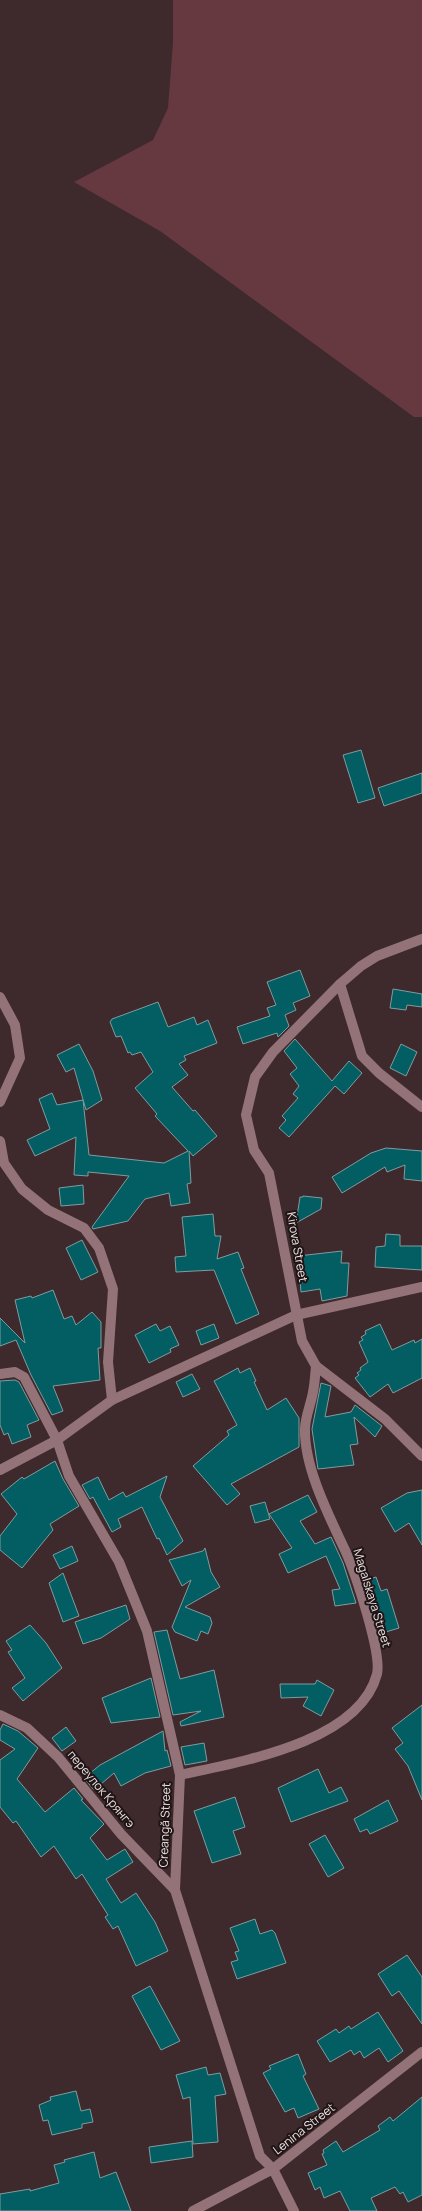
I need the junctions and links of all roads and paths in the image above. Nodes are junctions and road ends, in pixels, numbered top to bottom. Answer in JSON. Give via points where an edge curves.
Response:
{"nodes":[{"id":1,"x":422,"y":939,"type":"edge"},
{"id":2,"x":340,"y":984,"type":"junction"},
{"id":3,"x":0,"y":997,"type":"edge"},
{"id":4,"x":0,"y":1102,"type":"edge"},
{"id":5,"x":422,"y":1107,"type":"edge"},
{"id":6,"x":0,"y":1141,"type":"edge"},
{"id":7,"x":422,"y":1287,"type":"edge"},
{"id":8,"x":296,"y":1315,"type":"junction"},
{"id":9,"x":316,"y":1366,"type":"junction"},
{"id":10,"x":0,"y":1374,"type":"edge"},
{"id":11,"x":112,"y":1400,"type":"junction"},
{"id":12,"x":57,"y":1440,"type":"junction"},
{"id":13,"x":422,"y":1456,"type":"edge"},
{"id":14,"x":0,"y":1470,"type":"edge"},
{"id":15,"x":0,"y":1715,"type":"edge"},
{"id":16,"x":180,"y":1775,"type":"junction"},
{"id":17,"x":175,"y":1890,"type":"junction"},
{"id":18,"x":422,"y":2052,"type":"edge"},
{"id":19,"x":273,"y":2169,"type":"junction"},
{"id":20,"x":193,"y":2211,"type":"edge"},
{"id":21,"x":294,"y":2211,"type":"edge"}],
"edges":[{"from":1,"to":2,"type":"street","name":"Kirova Street","via":[[377,956]]},
{"from":2,"to":5,"type":"street","via":[[362,1056]]},
{"from":2,"to":8,"type":"street","name":"Kirova Street","via":[[272,1052],[255,1077],[246,1115],[254,1150],[269,1172]]},
{"from":3,"to":4,"type":"street","via":[[15,1025],[20,1058]]},
{"from":6,"to":11,"type":"street","via":[[4,1163],[22,1189],[48,1210],[84,1228],[99,1248],[113,1289],[108,1362]]},
{"from":7,"to":8,"type":"street"},
{"from":8,"to":9,"type":"street","name":"Kirova Street","via":[[302,1341]]},
{"from":8,"to":11,"type":"street"},
{"from":9,"to":13,"type":"street","via":[[385,1418]]},
{"from":9,"to":16,"type":"street","name":"Magalskaya Street","via":[[305,1429],[310,1463],[333,1527],[346,1552],[374,1639],[377,1674],[366,1696],[343,1721],[272,1754]]},
{"from":10,"to":12,"type":"street","name":"Creangă Street","via":[[15,1372],[24,1377]]},
{"from":11,"to":12,"type":"street"},
{"from":12,"to":14,"type":"street"},
{"from":12,"to":16,"type":"street","name":"Creangă Street","via":[[69,1476],[119,1562],[147,1631]]},
{"from":15,"to":17,"type":"street","name":"переулок Крянгэ","via":[[27,1728],[58,1757],[121,1834]]},
{"from":16,"to":17,"type":"street","name":"Creangă Street"},
{"from":17,"to":19,"type":"street","name":"Creangă Street","via":[[260,2156]]},
{"from":18,"to":19,"type":"street","name":"Lenina Street"},
{"from":19,"to":20,"type":"street","name":"Lenina Street"},
{"from":19,"to":21,"type":"street","name":"Creangă Street"}]}
